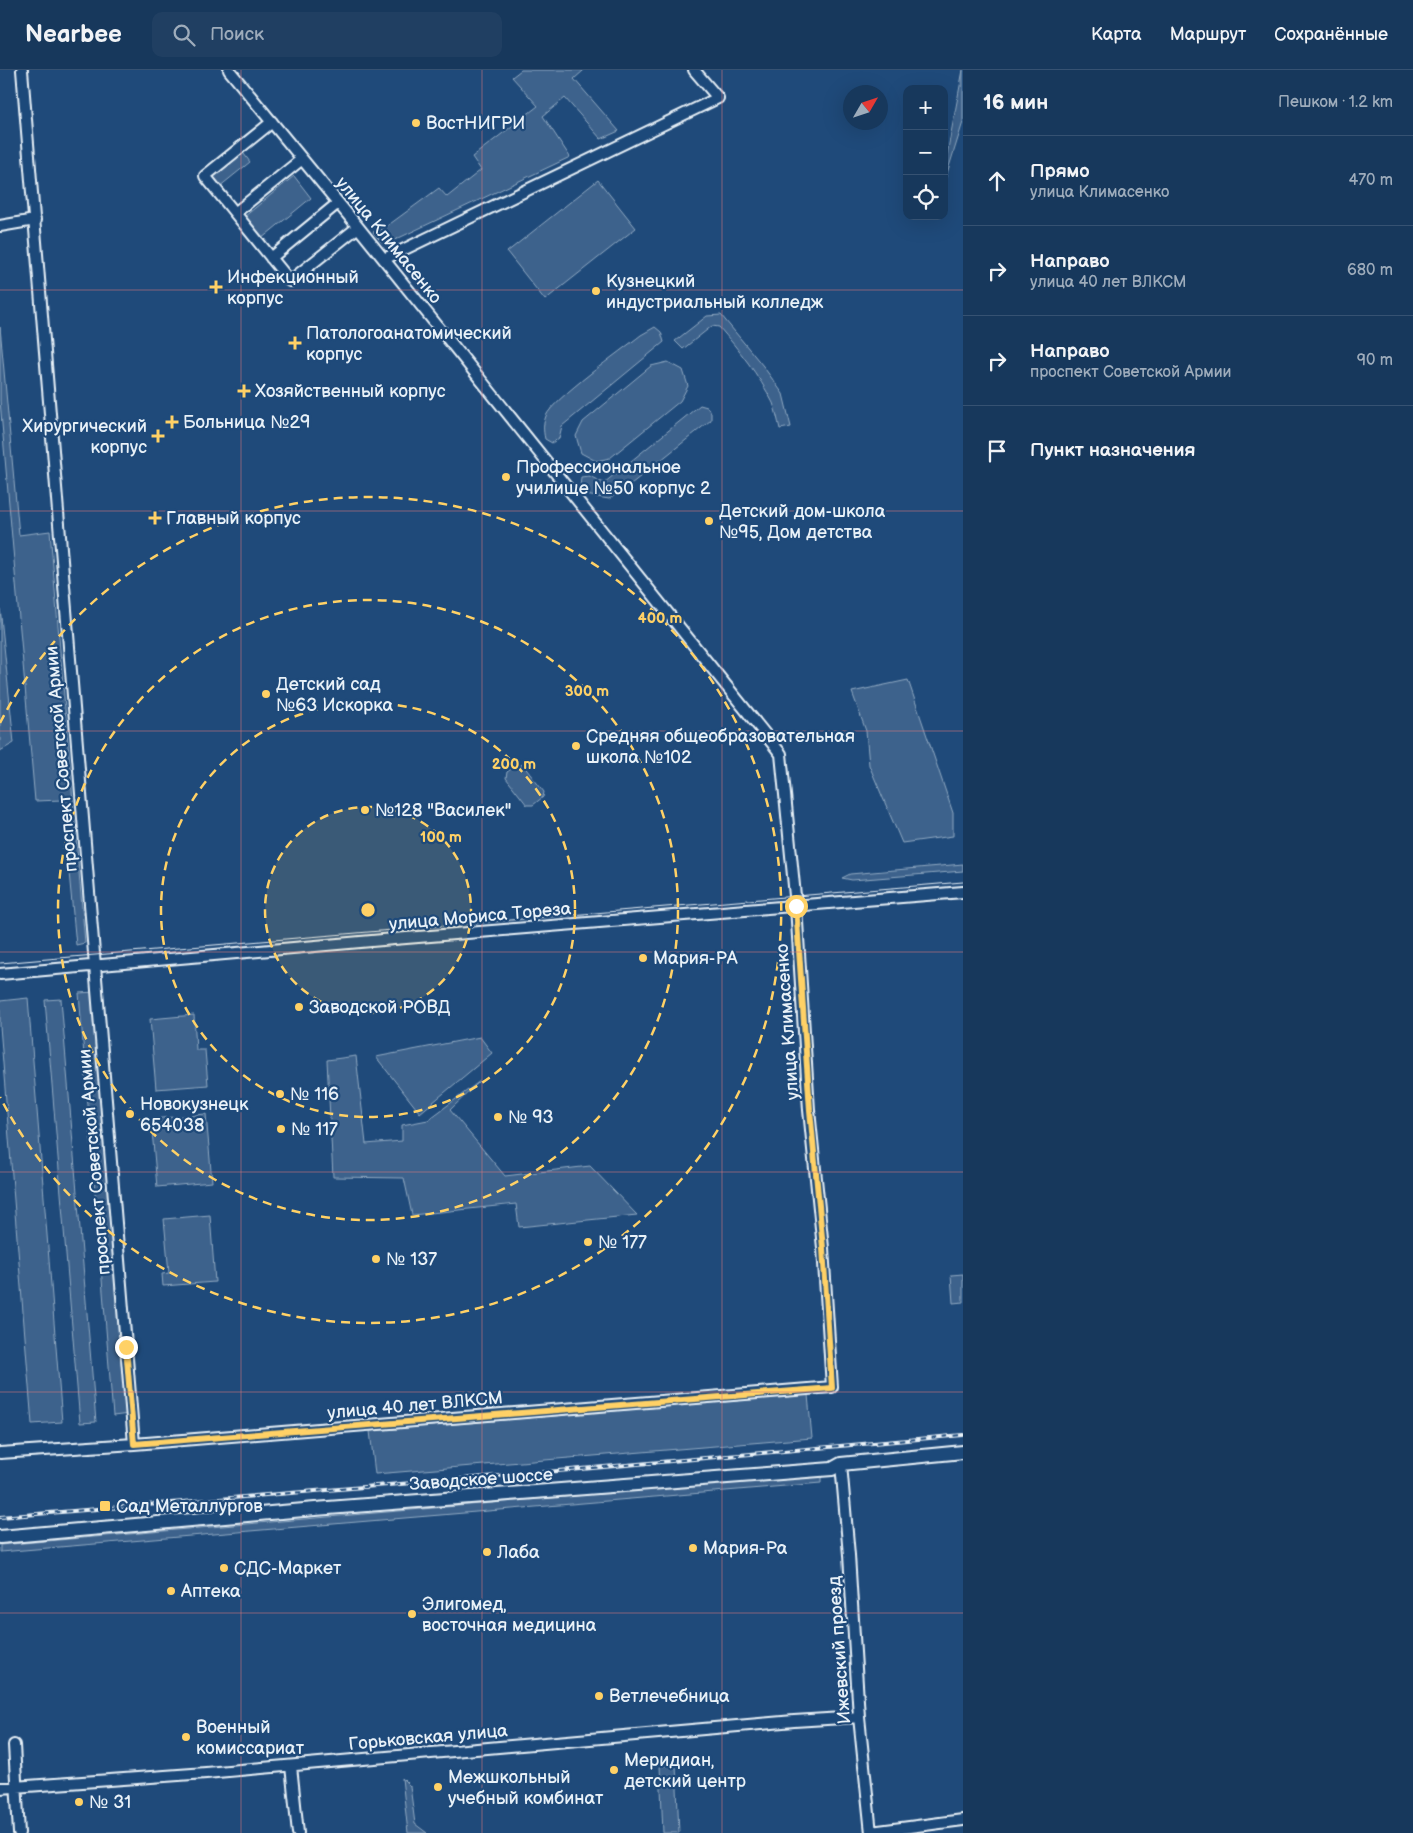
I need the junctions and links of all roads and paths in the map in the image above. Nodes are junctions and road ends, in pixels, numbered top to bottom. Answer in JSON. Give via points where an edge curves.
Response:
{"nodes":[{"id":1,"x":22,"y":70,"type":"edge"},
{"id":2,"x":229,"y":70,"type":"edge"},
{"id":3,"x":694,"y":70,"type":"edge"},
{"id":4,"x":272,"y":122,"type":"junction"},
{"id":5,"x":302,"y":159,"type":"junction"},
{"id":6,"x":338,"y":203,"type":"junction"},
{"id":7,"x":235,"y":213,"type":"junction"},
{"id":8,"x":34,"y":220,"type":"junction"},
{"id":9,"x":0,"y":226,"type":"edge"},
{"id":10,"x":358,"y":226,"type":"junction"},
{"id":11,"x":271,"y":258,"type":"junction"},
{"id":12,"x":384,"y":259,"type":"junction"},
{"id":13,"x":963,"y":892,"type":"edge"},
{"id":14,"x":796,"y":906,"type":"junction"},
{"id":15,"x":94,"y":966,"type":"junction"},
{"id":16,"x":0,"y":974,"type":"edge"},
{"id":17,"x":832,"y":1388,"type":"joint"},
{"id":18,"x":134,"y":1444,"type":"junction"},
{"id":19,"x":963,"y":1452,"type":"edge"},
{"id":20,"x":0,"y":1453,"type":"edge"},
{"id":21,"x":841,"y":1464,"type":"junction"},
{"id":22,"x":0,"y":1537,"type":"edge"},
{"id":23,"x":859,"y":1717,"type":"junction"},
{"id":24,"x":14,"y":1745,"type":"dead end"},
{"id":25,"x":291,"y":1766,"type":"junction"},
{"id":26,"x":17,"y":1786,"type":"junction"},
{"id":27,"x":0,"y":1788,"type":"edge"},
{"id":28,"x":963,"y":1820,"type":"edge"},
{"id":29,"x":19,"y":1833,"type":"edge"},
{"id":30,"x":298,"y":1833,"type":"edge"},
{"id":31,"x":871,"y":1833,"type":"edge"}],
"edges":[{"from":1,"to":8,"type":"street","name":"проспект Советской Армии"},
{"from":2,"to":4,"type":"street","name":"улица Климасенко"},
{"from":3,"to":12,"type":"street","via":[[718,98]]},
{"from":4,"to":5,"type":"street","name":"улица Климасенко"},
{"from":4,"to":7,"type":"street","via":[[205,176]]},
{"from":5,"to":6,"type":"street","name":"улица Климасенко"},
{"from":5,"to":7,"type":"street"},
{"from":6,"to":10,"type":"street","name":"улица Климасенко"},
{"from":6,"to":11,"type":"street"},
{"from":7,"to":11,"type":"street"},
{"from":8,"to":9,"type":"street"},
{"from":8,"to":15,"type":"street","name":"проспект Советской Армии"},
{"from":10,"to":11,"type":"street","via":[[290,281]]},
{"from":10,"to":12,"type":"street","name":"улица Климасенко"},
{"from":12,"to":14,"type":"street","name":"улица Климасенко","via":[[781,754]]},
{"from":13,"to":14,"type":"street","name":"улица Мориса Тореза"},
{"from":14,"to":15,"type":"street","name":"улица Мориса Тореза"},
{"from":14,"to":17,"type":"street","name":"улица Климасенко"},
{"from":15,"to":16,"type":"street","name":"улица Мориса Тореза"},
{"from":15,"to":18,"type":"street","name":"проспект Советской Армии"},
{"from":17,"to":18,"type":"street","name":"улица 40 лет ВЛКСМ"},
{"from":18,"to":20,"type":"street","name":"улица 40 лет ВЛКСМ"},
{"from":19,"to":21,"type":"main road","name":"Заводское шоссе"},
{"from":21,"to":22,"type":"main road","name":"Заводское шоссе","via":[[832,1469]]},
{"from":21,"to":23,"type":"street","name":"Ижевский проезд"},
{"from":23,"to":25,"type":"street","name":"Горьковская улица"},
{"from":23,"to":31,"type":"street","name":"Ижевский проезд"},
{"from":24,"to":26,"type":"street"},
{"from":25,"to":26,"type":"street","name":"Горьковская улица"},
{"from":25,"to":30,"type":"street"},
{"from":26,"to":27,"type":"street","name":"Горьковская улица"},
{"from":26,"to":29,"type":"street"},
{"from":28,"to":31,"type":"street"}]}
